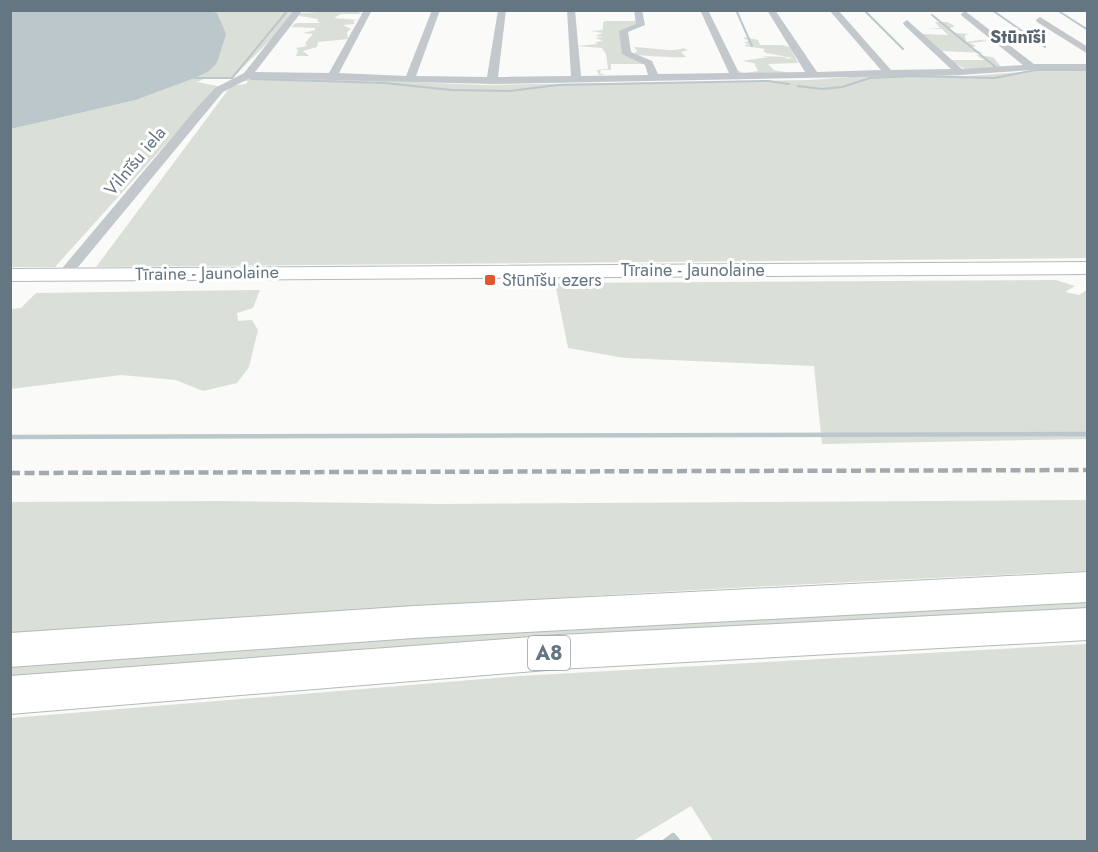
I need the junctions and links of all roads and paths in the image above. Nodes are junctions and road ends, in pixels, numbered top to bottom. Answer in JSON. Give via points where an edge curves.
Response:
{"nodes":[{"id":1,"x":299,"y":10,"type":"edge"},
{"id":2,"x":368,"y":10,"type":"edge"},
{"id":3,"x":436,"y":10,"type":"edge"},
{"id":4,"x":502,"y":10,"type":"edge"},
{"id":5,"x":570,"y":10,"type":"edge"},
{"id":6,"x":638,"y":10,"type":"edge"},
{"id":7,"x":704,"y":10,"type":"edge"},
{"id":8,"x":771,"y":10,"type":"edge"},
{"id":9,"x":833,"y":10,"type":"edge"},
{"id":10,"x":965,"y":14,"type":"dead end"},
{"id":11,"x":1040,"y":20,"type":"dead end"},
{"id":12,"x":907,"y":23,"type":"dead end"},
{"id":13,"x":1088,"y":51,"type":"edge"},
{"id":14,"x":1032,"y":67,"type":"junction"},
{"id":15,"x":1088,"y":67,"type":"edge"},
{"id":16,"x":887,"y":71,"type":"junction"},
{"id":17,"x":960,"y":72,"type":"junction"},
{"id":18,"x":815,"y":75,"type":"junction"},
{"id":19,"x":332,"y":76,"type":"junction"},
{"id":20,"x":245,"y":77,"type":"junction"},
{"id":21,"x":654,"y":77,"type":"junction"},
{"id":22,"x":736,"y":77,"type":"junction"},
{"id":23,"x":410,"y":79,"type":"junction"},
{"id":24,"x":576,"y":80,"type":"junction"},
{"id":25,"x":492,"y":81,"type":"junction"},
{"id":26,"x":1088,"y":268,"type":"edge"},
{"id":27,"x":10,"y":275,"type":"edge"},
{"id":28,"x":64,"y":275,"type":"junction"},
{"id":29,"x":1088,"y":587,"type":"edge"},
{"id":30,"x":1088,"y":624,"type":"edge"},
{"id":31,"x":10,"y":650,"type":"edge"},
{"id":32,"x":10,"y":695,"type":"edge"}],
"edges":[{"from":1,"to":20,"type":"street"},
{"from":2,"to":19,"type":"street"},
{"from":3,"to":23,"type":"street"},
{"from":4,"to":25,"type":"street"},
{"from":5,"to":24,"type":"street"},
{"from":6,"to":21,"type":"street","via":[[641,25],[623,31],[627,54],[649,63]]},
{"from":7,"to":22,"type":"street"},
{"from":8,"to":18,"type":"street"},
{"from":9,"to":16,"type":"street"},
{"from":10,"to":14,"type":"street"},
{"from":11,"to":13,"type":"street"},
{"from":12,"to":17,"type":"street"},
{"from":14,"to":15,"type":"street"},
{"from":14,"to":17,"type":"street"},
{"from":16,"to":17,"type":"street"},
{"from":16,"to":18,"type":"street"},
{"from":18,"to":22,"type":"street"},
{"from":19,"to":20,"type":"street"},
{"from":19,"to":23,"type":"street"},
{"from":20,"to":28,"type":"street","name":"Vilnīšu iela","via":[[219,90]]},
{"from":21,"to":22,"type":"street"},
{"from":21,"to":24,"type":"street"},
{"from":23,"to":25,"type":"street"},
{"from":24,"to":25,"type":"street"},
{"from":26,"to":28,"type":"main road","name":"Tīraine - Jaunolaine"},
{"from":27,"to":28,"type":"main road","name":"Tīraine - Jaunolaine"},
{"from":29,"to":31,"type":"highway","number":"A8","via":[[549,613]]},
{"from":30,"to":32,"type":"highway","number":"A8","via":[[547,653]]}]}
